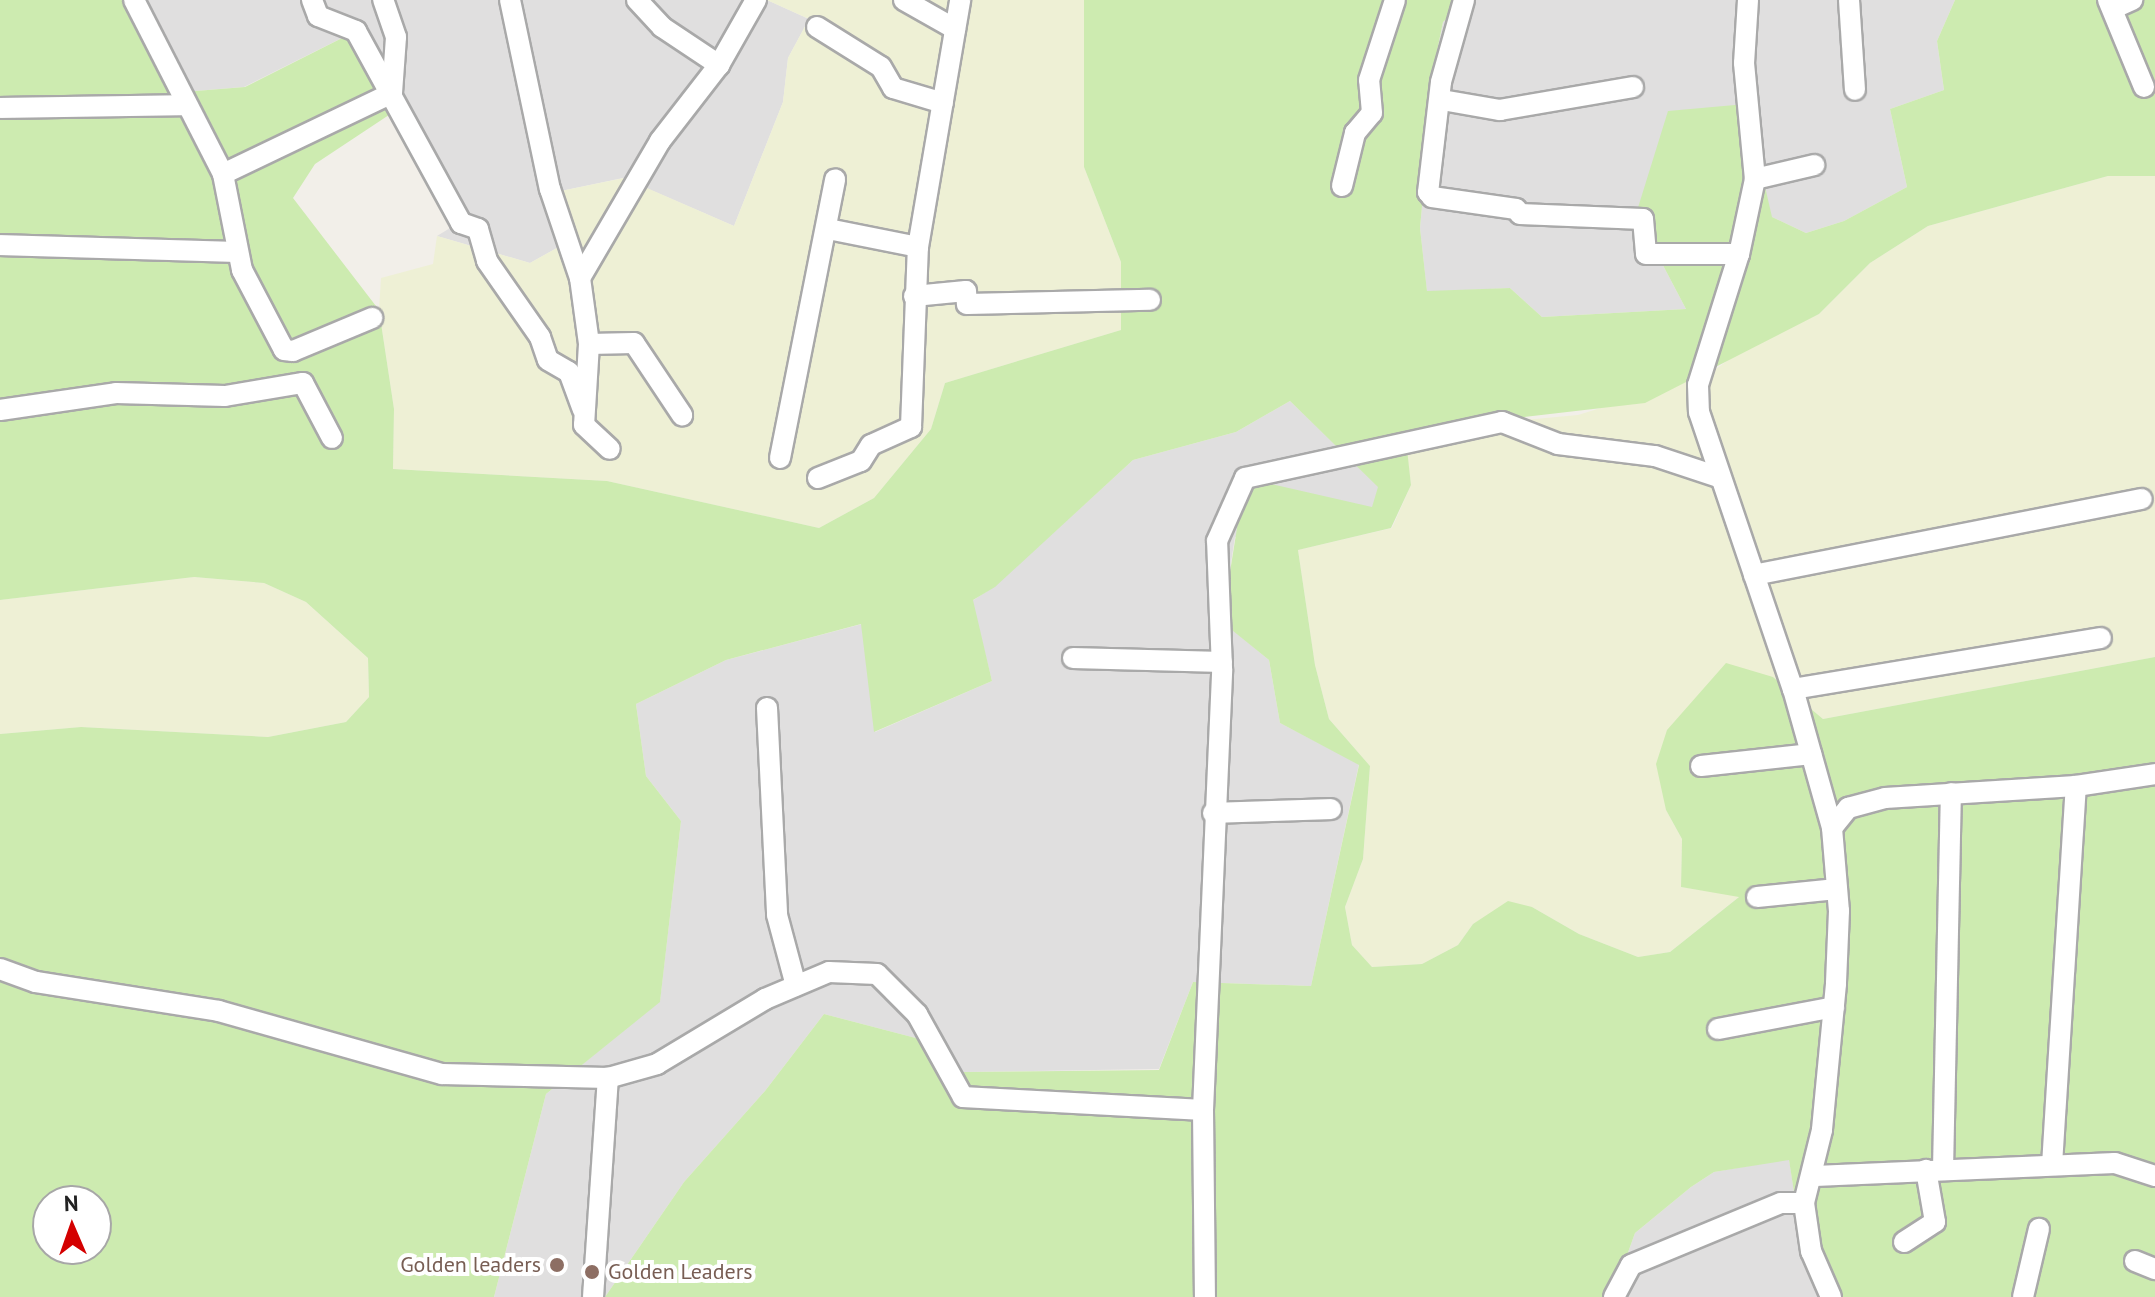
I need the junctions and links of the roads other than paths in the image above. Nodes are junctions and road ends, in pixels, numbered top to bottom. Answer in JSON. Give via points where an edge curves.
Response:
{"nodes":[{"id":1,"x":134,"y":0,"type":"edge"},
{"id":2,"x":312,"y":0,"type":"edge"},
{"id":3,"x":383,"y":0,"type":"edge"},
{"id":4,"x":510,"y":0,"type":"edge"},
{"id":5,"x":637,"y":0,"type":"edge"},
{"id":6,"x":756,"y":0,"type":"edge"},
{"id":7,"x":904,"y":0,"type":"edge"},
{"id":8,"x":960,"y":0,"type":"edge"},
{"id":9,"x":1395,"y":0,"type":"edge"},
{"id":10,"x":1464,"y":0,"type":"edge"},
{"id":11,"x":1748,"y":0,"type":"edge"},
{"id":12,"x":1849,"y":0,"type":"edge"},
{"id":13,"x":2118,"y":3,"type":"edge"},
{"id":14,"x":817,"y":27,"type":"dead end"},
{"id":15,"x":955,"y":29,"type":"junction"},
{"id":16,"x":719,"y":65,"type":"junction"},
{"id":17,"x":1633,"y":87,"type":"dead end"},
{"id":18,"x":2144,"y":87,"type":"dead end"},
{"id":19,"x":1855,"y":90,"type":"dead end"},
{"id":20,"x":392,"y":93,"type":"junction"},
{"id":21,"x":1442,"y":100,"type":"junction"},
{"id":22,"x":943,"y":103,"type":"junction"},
{"id":23,"x":186,"y":105,"type":"junction"},
{"id":24,"x":0,"y":108,"type":"edge"},
{"id":25,"x":1814,"y":165,"type":"dead end"},
{"id":26,"x":223,"y":174,"type":"junction"},
{"id":27,"x":835,"y":179,"type":"dead end"},
{"id":28,"x":1755,"y":179,"type":"junction"},
{"id":29,"x":1342,"y":186,"type":"dead end"},
{"id":30,"x":828,"y":229,"type":"junction"},
{"id":31,"x":0,"y":245,"type":"edge"},
{"id":32,"x":918,"y":247,"type":"junction"},
{"id":33,"x":236,"y":252,"type":"junction"},
{"id":34,"x":1739,"y":254,"type":"junction"},
{"id":35,"x":580,"y":278,"type":"junction"},
{"id":36,"x":914,"y":296,"type":"junction"},
{"id":37,"x":1150,"y":300,"type":"dead end"},
{"id":38,"x":372,"y":318,"type":"dead end"},
{"id":39,"x":589,"y":344,"type":"junction"},
{"id":40,"x":288,"y":352,"type":"junction"},
{"id":41,"x":303,"y":383,"type":"junction"},
{"id":42,"x":0,"y":410,"type":"edge"},
{"id":43,"x":583,"y":410,"type":"junction"},
{"id":44,"x":682,"y":415,"type":"dead end"},
{"id":45,"x":332,"y":438,"type":"dead end"},
{"id":46,"x":610,"y":449,"type":"dead end"},
{"id":47,"x":780,"y":458,"type":"dead end"},
{"id":48,"x":1718,"y":477,"type":"junction"},
{"id":49,"x":818,"y":478,"type":"dead end"},
{"id":50,"x":2142,"y":499,"type":"dead end"},
{"id":51,"x":1754,"y":575,"type":"junction"},
{"id":52,"x":2101,"y":638,"type":"dead end"},
{"id":53,"x":1073,"y":658,"type":"dead end"},
{"id":54,"x":1222,"y":662,"type":"junction"},
{"id":55,"x":1793,"y":689,"type":"junction"},
{"id":56,"x":767,"y":708,"type":"dead end"},
{"id":57,"x":1811,"y":754,"type":"junction"},
{"id":58,"x":1701,"y":766,"type":"dead end"},
{"id":59,"x":2155,"y":774,"type":"edge"},
{"id":60,"x":2076,"y":786,"type":"junction"},
{"id":61,"x":1951,"y":793,"type":"junction"},
{"id":62,"x":1331,"y":809,"type":"dead end"},
{"id":63,"x":1213,"y":813,"type":"junction"},
{"id":64,"x":1832,"y":828,"type":"junction"},
{"id":65,"x":1837,"y":889,"type":"junction"},
{"id":66,"x":1757,"y":897,"type":"dead end"},
{"id":67,"x":0,"y":969,"type":"edge"},
{"id":68,"x":796,"y":986,"type":"junction"},
{"id":69,"x":1834,"y":1007,"type":"junction"},
{"id":70,"x":1718,"y":1029,"type":"dead end"},
{"id":71,"x":608,"y":1078,"type":"junction"},
{"id":72,"x":1203,"y":1110,"type":"junction"},
{"id":73,"x":2052,"y":1165,"type":"junction"},
{"id":74,"x":1935,"y":1170,"type":"junction"},
{"id":75,"x":1815,"y":1176,"type":"junction"},
{"id":76,"x":2155,"y":1176,"type":"edge"},
{"id":77,"x":1804,"y":1203,"type":"junction"},
{"id":78,"x":2039,"y":1229,"type":"dead end"},
{"id":79,"x":1904,"y":1242,"type":"dead end"},
{"id":80,"x":2135,"y":1261,"type":"dead end"},
{"id":81,"x":2155,"y":1269,"type":"edge"},
{"id":82,"x":593,"y":1297,"type":"edge"},
{"id":83,"x":1205,"y":1297,"type":"edge"},
{"id":84,"x":1614,"y":1297,"type":"edge"},
{"id":85,"x":1831,"y":1297,"type":"edge"},
{"id":86,"x":2023,"y":1297,"type":"edge"}],
"edges":[{"from":1,"to":23,"type":"street"},
{"from":2,"to":20,"type":"street","via":[[318,16],[356,31]]},
{"from":3,"to":20,"type":"street","via":[[396,37]]},
{"from":4,"to":35,"type":"street","via":[[550,189]]},
{"from":5,"to":16,"type":"street","via":[[662,27]]},
{"from":6,"to":16,"type":"street"},
{"from":7,"to":15,"type":"street"},
{"from":8,"to":15,"type":"street"},
{"from":9,"to":29,"type":"street","via":[[1369,80],[1372,113],[1355,133]]},
{"from":10,"to":21,"type":"street","via":[[1441,82]]},
{"from":11,"to":28,"type":"street","via":[[1744,63]]},
{"from":12,"to":19,"type":"street"},
{"from":13,"to":18,"type":"street"},
{"from":14,"to":22,"type":"street","via":[[881,67],[893,88]]},
{"from":15,"to":22,"type":"street"},
{"from":16,"to":35,"type":"street","via":[[660,141]]},
{"from":17,"to":21,"type":"street","via":[[1500,110]]},
{"from":20,"to":26,"type":"street"},
{"from":20,"to":43,"type":"street","via":[[461,223],[478,229],[487,261],[540,337],[548,360],[569,372]]},
{"from":21,"to":34,"type":"street","via":[[1428,192],[1442,202],[1480,203],[1520,214],[1643,219],[1646,254]]},
{"from":22,"to":32,"type":"street"},
{"from":23,"to":24,"type":"street"},
{"from":23,"to":26,"type":"street"},
{"from":25,"to":28,"type":"street"},
{"from":26,"to":33,"type":"street"},
{"from":27,"to":30,"type":"street"},
{"from":28,"to":34,"type":"street"},
{"from":30,"to":32,"type":"street"},
{"from":30,"to":47,"type":"street","via":[[806,305]]},
{"from":31,"to":33,"type":"street"},
{"from":32,"to":36,"type":"street"},
{"from":33,"to":40,"type":"street"},
{"from":34,"to":48,"type":"street","via":[[1698,385],[1699,412]]},
{"from":35,"to":39,"type":"street"},
{"from":36,"to":37,"type":"street","via":[[966,291],[967,304]]},
{"from":36,"to":49,"type":"street","via":[[911,427],[871,445],[861,461]]},
{"from":38,"to":40,"type":"street"},
{"from":39,"to":43,"type":"street"},
{"from":39,"to":44,"type":"street","via":[[634,343]]},
{"from":40,"to":41,"type":"street"},
{"from":41,"to":42,"type":"street","via":[[225,396],[116,393]]},
{"from":41,"to":45,"type":"street"},
{"from":43,"to":46,"type":"street","via":[[586,428]]},
{"from":48,"to":51,"type":"street"},
{"from":48,"to":54,"type":"street","via":[[1655,456],[1558,444],[1502,422],[1245,478],[1217,541]]},
{"from":50,"to":51,"type":"street"},
{"from":51,"to":55,"type":"street"},
{"from":52,"to":55,"type":"street"},
{"from":53,"to":54,"type":"street"},
{"from":54,"to":63,"type":"street"},
{"from":55,"to":57,"type":"street"},
{"from":56,"to":68,"type":"street","via":[[777,915]]},
{"from":57,"to":58,"type":"street"},
{"from":57,"to":64,"type":"street"},
{"from":59,"to":60,"type":"street"},
{"from":60,"to":61,"type":"street"},
{"from":60,"to":73,"type":"street"},
{"from":61,"to":64,"type":"street","via":[[1848,808]]},
{"from":61,"to":74,"type":"street"},
{"from":62,"to":63,"type":"street"},
{"from":63,"to":72,"type":"street"},
{"from":64,"to":65,"type":"street"},
{"from":65,"to":66,"type":"street"},
{"from":65,"to":69,"type":"street"},
{"from":67,"to":71,"type":"street","via":[[36,982],[219,1011],[442,1074]]},
{"from":68,"to":71,"type":"street","via":[[657,1064]]},
{"from":68,"to":72,"type":"street","via":[[829,972],[877,974],[917,1014],[963,1097]]},
{"from":69,"to":70,"type":"street"},
{"from":69,"to":75,"type":"street"},
{"from":71,"to":82,"type":"street"},
{"from":72,"to":83,"type":"street"},
{"from":73,"to":74,"type":"street"},
{"from":73,"to":76,"type":"street","via":[[2115,1163]]},
{"from":74,"to":75,"type":"street"},
{"from":74,"to":79,"type":"street","via":[[1935,1222]]},
{"from":75,"to":77,"type":"street"},
{"from":77,"to":84,"type":"street","via":[[1781,1203],[1631,1265]]},
{"from":77,"to":85,"type":"street","via":[[1811,1251]]},
{"from":78,"to":86,"type":"street"},
{"from":80,"to":81,"type":"street"}]}
